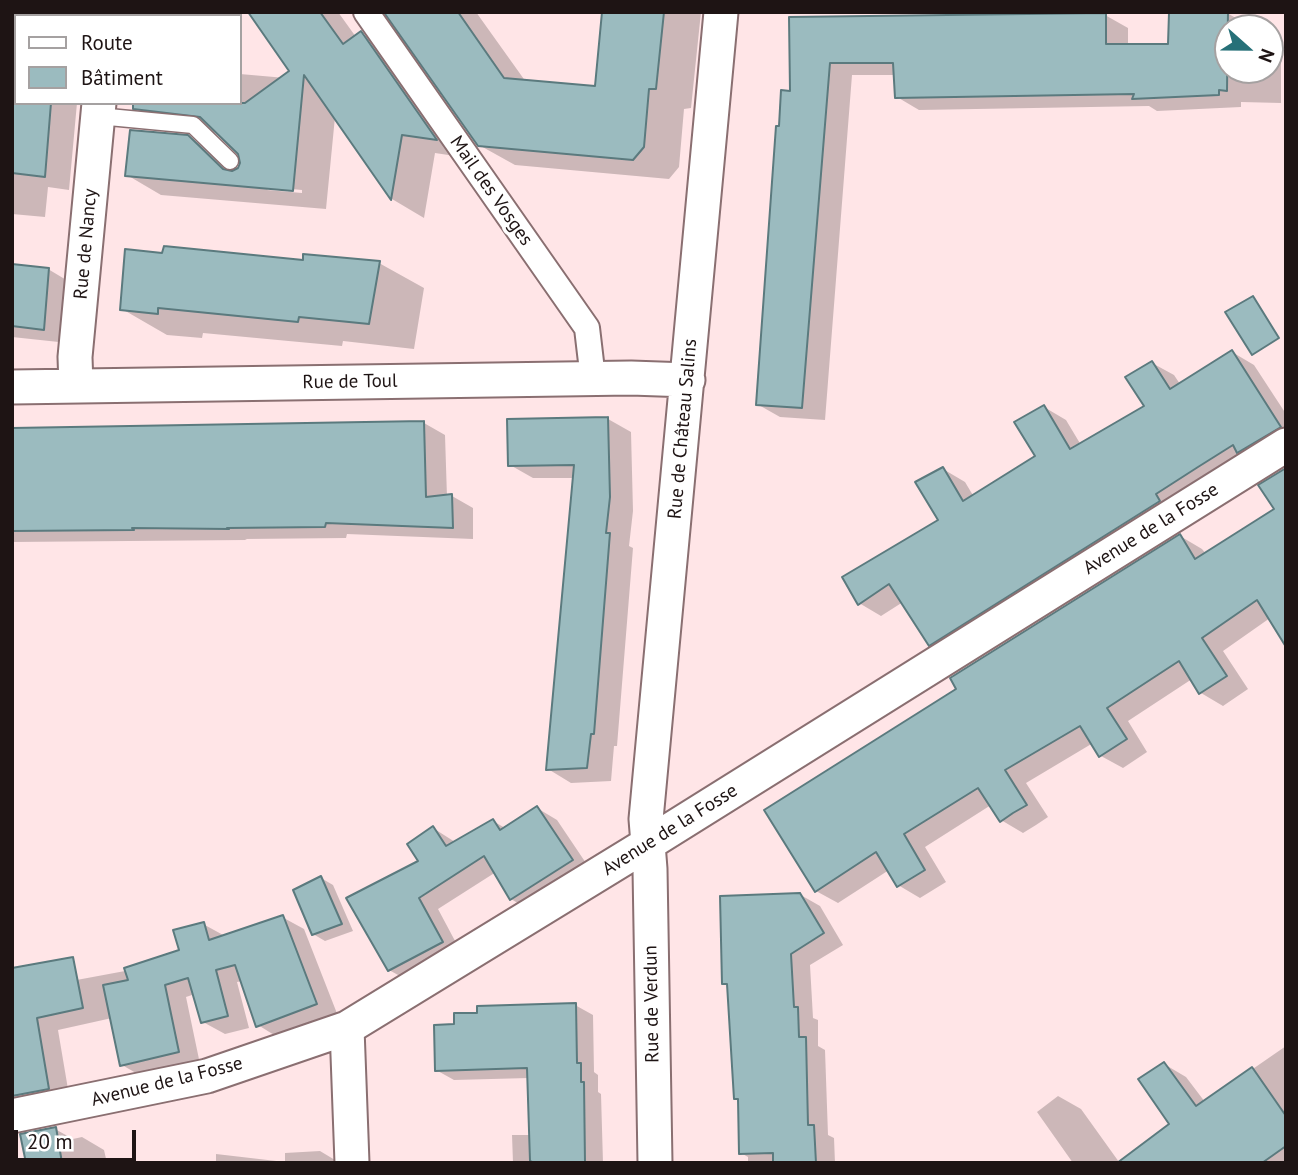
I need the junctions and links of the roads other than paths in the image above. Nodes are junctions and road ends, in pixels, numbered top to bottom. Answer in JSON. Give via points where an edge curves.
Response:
{"nodes":[{"id":1,"x":366,"y":12,"type":"edge"},
{"id":2,"x":721,"y":12,"type":"edge"},
{"id":3,"x":99,"y":110,"type":"edge"},
{"id":4,"x":230,"y":160,"type":"dead end"},
{"id":5,"x":593,"y":379,"type":"junction"},
{"id":6,"x":688,"y":380,"type":"junction"},
{"id":7,"x":76,"y":386,"type":"junction"},
{"id":8,"x":12,"y":387,"type":"edge"},
{"id":9,"x":1286,"y":445,"type":"edge"},
{"id":10,"x":646,"y":845,"type":"junction"},
{"id":11,"x":347,"y":1028,"type":"junction"},
{"id":12,"x":12,"y":1116,"type":"edge"},
{"id":13,"x":352,"y":1163,"type":"edge"},
{"id":14,"x":655,"y":1163,"type":"edge"}],
"edges":[{"from":1,"to":5,"type":"street","name":"Mail des Vosges","via":[[587,328]]},
{"from":2,"to":6,"type":"street","name":"Rue de Château Salins"},
{"from":3,"to":4,"type":"lane","via":[[193,125]]},
{"from":3,"to":7,"type":"street","name":"Rue de Nancy"},
{"from":5,"to":6,"type":"street","name":"Rue de Toul"},
{"from":5,"to":7,"type":"street","name":"Rue de Toul"},
{"from":6,"to":10,"type":"street","name":"Rue de Château Salins"},
{"from":7,"to":8,"type":"street","name":"Rue de Toul"},
{"from":9,"to":10,"type":"street","name":"Avenue de la Fosse"},
{"from":10,"to":11,"type":"street","name":"Avenue de la Fosse"},
{"from":10,"to":14,"type":"street","name":"Rue de Verdun"},
{"from":11,"to":12,"type":"street","name":"Avenue de la Fosse","via":[[207,1076]]},
{"from":11,"to":13,"type":"street"}]}
